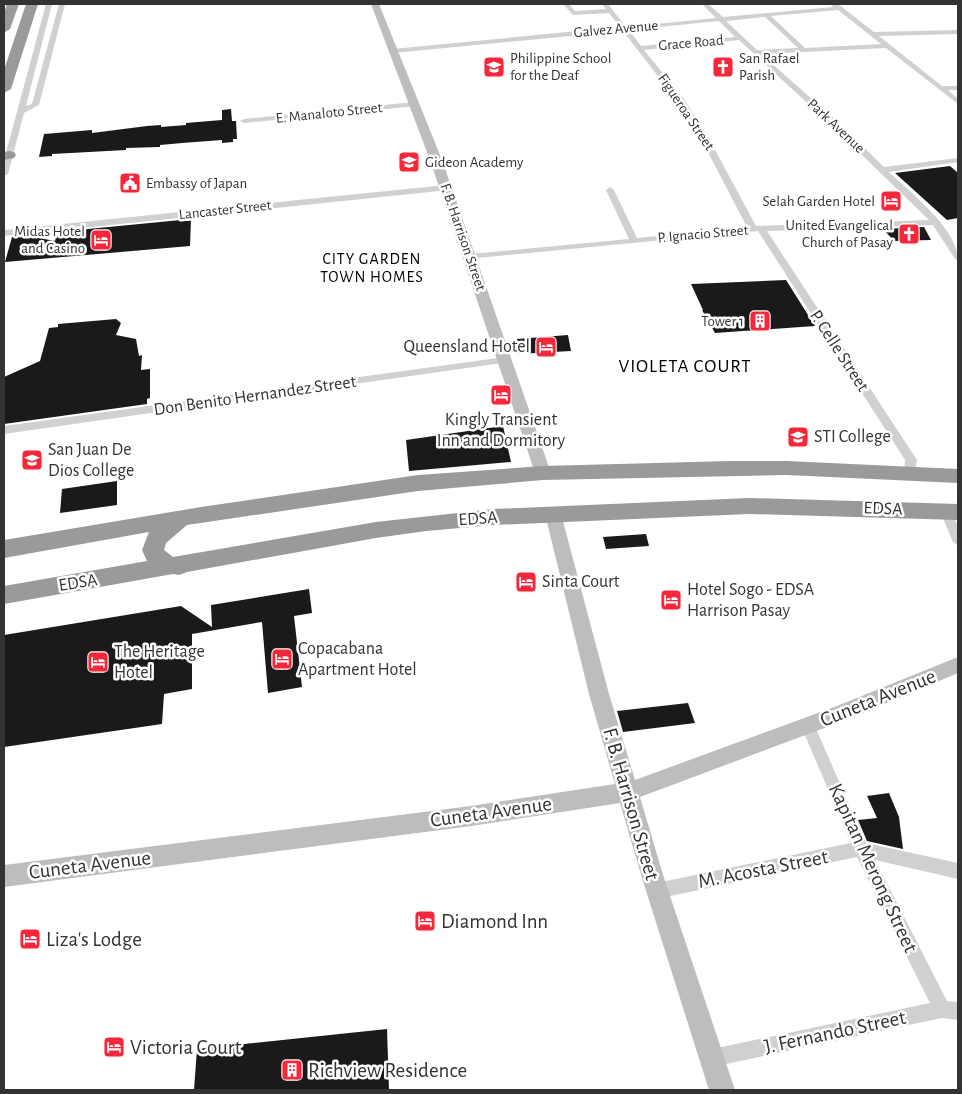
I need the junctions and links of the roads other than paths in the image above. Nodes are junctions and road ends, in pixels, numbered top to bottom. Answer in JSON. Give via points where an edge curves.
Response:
{"nodes":[{"id":1,"x":13,"y":4,"type":"edge"},
{"id":2,"x":32,"y":4,"type":"edge"},
{"id":3,"x":49,"y":4,"type":"edge"},
{"id":4,"x":62,"y":4,"type":"edge"},
{"id":5,"x":375,"y":4,"type":"edge"},
{"id":6,"x":566,"y":4,"type":"edge"},
{"id":7,"x":605,"y":4,"type":"edge"},
{"id":8,"x":705,"y":4,"type":"edge"},
{"id":9,"x":837,"y":6,"type":"edge"},
{"id":10,"x":611,"y":11,"type":"junction"},
{"id":11,"x":766,"y":15,"type":"junction"},
{"id":12,"x":721,"y":19,"type":"junction"},
{"id":13,"x":625,"y":28,"type":"junction"},
{"id":14,"x":4,"y":29,"type":"edge"},
{"id":15,"x":42,"y":30,"type":"junction"},
{"id":16,"x":23,"y":32,"type":"junction"},
{"id":17,"x":958,"y":32,"type":"edge"},
{"id":18,"x":874,"y":34,"type":"junction"},
{"id":19,"x":740,"y":38,"type":"junction"},
{"id":20,"x":889,"y":46,"type":"junction"},
{"id":21,"x":640,"y":48,"type":"junction"},
{"id":22,"x":804,"y":50,"type":"junction"},
{"id":23,"x":393,"y":51,"type":"junction"},
{"id":24,"x":755,"y":52,"type":"junction"},
{"id":25,"x":941,"y":88,"type":"junction"},
{"id":26,"x":958,"y":88,"type":"edge"},
{"id":27,"x":4,"y":89,"type":"edge"},
{"id":28,"x":958,"y":102,"type":"edge"},
{"id":29,"x":414,"y":104,"type":"junction"},
{"id":30,"x":22,"y":112,"type":"junction"},
{"id":31,"x":244,"y":121,"type":"dead end"},
{"id":32,"x":6,"y":156,"type":"edge"},
{"id":33,"x":958,"y":160,"type":"edge"},
{"id":34,"x":882,"y":170,"type":"junction"},
{"id":35,"x":4,"y":174,"type":"edge"},
{"id":36,"x":446,"y":188,"type":"junction"},
{"id":37,"x":610,"y":190,"type":"dead end"},
{"id":38,"x":936,"y":222,"type":"junction"},
{"id":39,"x":757,"y":229,"type":"junction"},
{"id":40,"x":4,"y":233,"type":"edge"},
{"id":41,"x":634,"y":240,"type":"junction"},
{"id":42,"x":470,"y":257,"type":"junction"},
{"id":43,"x":958,"y":257,"type":"edge"},
{"id":44,"x":505,"y":360,"type":"junction"},
{"id":45,"x":4,"y":430,"type":"edge"},
{"id":46,"x":543,"y":473,"type":"junction"},
{"id":47,"x":904,"y":473,"type":"junction"},
{"id":48,"x":958,"y":476,"type":"edge"},
{"id":49,"x":872,"y":508,"type":"junction"},
{"id":50,"x":952,"y":512,"type":"edge"},
{"id":51,"x":553,"y":514,"type":"junction"},
{"id":52,"x":181,"y":518,"type":"junction"},
{"id":53,"x":958,"y":540,"type":"edge"},
{"id":54,"x":4,"y":549,"type":"edge"},
{"id":55,"x":182,"y":565,"type":"junction"},
{"id":56,"x":4,"y":595,"type":"edge"},
{"id":57,"x":958,"y":665,"type":"edge"},
{"id":58,"x":808,"y":726,"type":"junction"},
{"id":59,"x":628,"y":792,"type":"junction"},
{"id":60,"x":861,"y":849,"type":"junction"},
{"id":61,"x":958,"y":871,"type":"edge"},
{"id":62,"x":4,"y":876,"type":"edge"},
{"id":63,"x":656,"y":891,"type":"junction"},
{"id":64,"x":950,"y":1010,"type":"edge"},
{"id":65,"x":712,"y":1058,"type":"junction"},
{"id":66,"x":722,"y":1090,"type":"edge"}],
"edges":[{"from":1,"to":14,"type":"highway"},
{"from":2,"to":16,"type":"highway"},
{"from":3,"to":15,"type":"street"},
{"from":4,"to":30,"type":"street","via":[[35,105]]},
{"from":5,"to":23,"type":"main road","name":"F. B. Harrison Street"},
{"from":6,"to":10,"type":"street","via":[[573,13]]},
{"from":7,"to":10,"type":"street","name":"Figueroa Street"},
{"from":8,"to":12,"type":"street","name":"Park Avenue"},
{"from":9,"to":11,"type":"street","name":"Galvez Avenue"},
{"from":9,"to":18,"type":"street"},
{"from":10,"to":13,"type":"street","name":"Figueroa Street"},
{"from":11,"to":12,"type":"street","name":"Galvez Avenue"},
{"from":11,"to":22,"type":"street"},
{"from":12,"to":13,"type":"street","name":"Galvez Avenue"},
{"from":12,"to":19,"type":"street","name":"Park Avenue"},
{"from":13,"to":21,"type":"street","name":"Figueroa Street"},
{"from":13,"to":23,"type":"street","name":"Galvez Avenue"},
{"from":15,"to":16,"type":"highway"},
{"from":15,"to":30,"type":"street"},
{"from":16,"to":27,"type":"highway"},
{"from":17,"to":18,"type":"street"},
{"from":18,"to":20,"type":"street"},
{"from":19,"to":21,"type":"street","name":"Grace Road"},
{"from":19,"to":24,"type":"street","name":"Park Avenue"},
{"from":20,"to":22,"type":"street"},
{"from":20,"to":25,"type":"street"},
{"from":21,"to":39,"type":"street","name":"Figueroa Street","via":[[703,135]]},
{"from":22,"to":24,"type":"street"},
{"from":23,"to":29,"type":"main road","name":"F. B. Harrison Street"},
{"from":24,"to":34,"type":"street","name":"Park Avenue"},
{"from":25,"to":26,"type":"street"},
{"from":25,"to":28,"type":"street"},
{"from":29,"to":31,"type":"street","name":"E. Manaloto Street"},
{"from":29,"to":36,"type":"main road","name":"F. B. Harrison Street"},
{"from":30,"to":32,"type":"street"},
{"from":32,"to":35,"type":"street"},
{"from":33,"to":34,"type":"street"},
{"from":34,"to":38,"type":"street","name":"Park Avenue"},
{"from":36,"to":40,"type":"street","name":"Lancaster Street"},
{"from":36,"to":42,"type":"main road","name":"F. B. Harrison Street"},
{"from":37,"to":41,"type":"street"},
{"from":38,"to":39,"type":"street","name":"P. Ignacio Street"},
{"from":38,"to":43,"type":"street","name":"Park Avenue"},
{"from":39,"to":41,"type":"street","name":"P. Ignacio Street"},
{"from":39,"to":47,"type":"street","name":"P. Celle Street","via":[[911,460]]},
{"from":41,"to":42,"type":"street","name":"P. Ignacio Street"},
{"from":42,"to":44,"type":"main road","name":"F. B. Harrison Street"},
{"from":44,"to":45,"type":"street","name":"Don Benito Hernandez Street"},
{"from":44,"to":46,"type":"main road","name":"F. B. Harrison Street"},
{"from":46,"to":47,"type":"highway","name":"EDSA","via":[[808,468]]},
{"from":46,"to":52,"type":"highway","name":"EDSA","via":[[418,483]]},
{"from":47,"to":48,"type":"highway","name":"EDSA"},
{"from":47,"to":49,"type":"highway","via":[[914,487],[916,500],[902,506]]},
{"from":49,"to":50,"type":"highway","name":"EDSA"},
{"from":49,"to":51,"type":"highway","name":"EDSA","via":[[749,506]]},
{"from":50,"to":53,"type":"street"},
{"from":51,"to":55,"type":"highway","name":"EDSA","via":[[418,524]]},
{"from":51,"to":59,"type":"main road","name":"F. B. Harrison Street"},
{"from":52,"to":54,"type":"highway","name":"EDSA"},
{"from":52,"to":55,"type":"highway","via":[[161,534],[153,544],[153,550],[159,561]]},
{"from":55,"to":56,"type":"highway","name":"EDSA"},
{"from":57,"to":58,"type":"main road","name":"Cuneta Avenue"},
{"from":58,"to":59,"type":"main road","name":"Cuneta Avenue"},
{"from":58,"to":60,"type":"street","name":"Kapitan Merong Street"},
{"from":59,"to":62,"type":"main road","name":"Cuneta Avenue","via":[[471,816]]},
{"from":59,"to":63,"type":"main road","name":"F. B. Harrison Street"},
{"from":60,"to":61,"type":"street","name":"M. Acosta Street"},
{"from":60,"to":63,"type":"street","name":"M. Acosta Street"},
{"from":60,"to":64,"type":"street","name":"Kapitan Merong Street"},
{"from":63,"to":65,"type":"main road","name":"F. B. Harrison Street"},
{"from":64,"to":65,"type":"street","name":"J. Fernando Street"},
{"from":65,"to":66,"type":"main road","name":"F. B. Harrison Street"}]}
